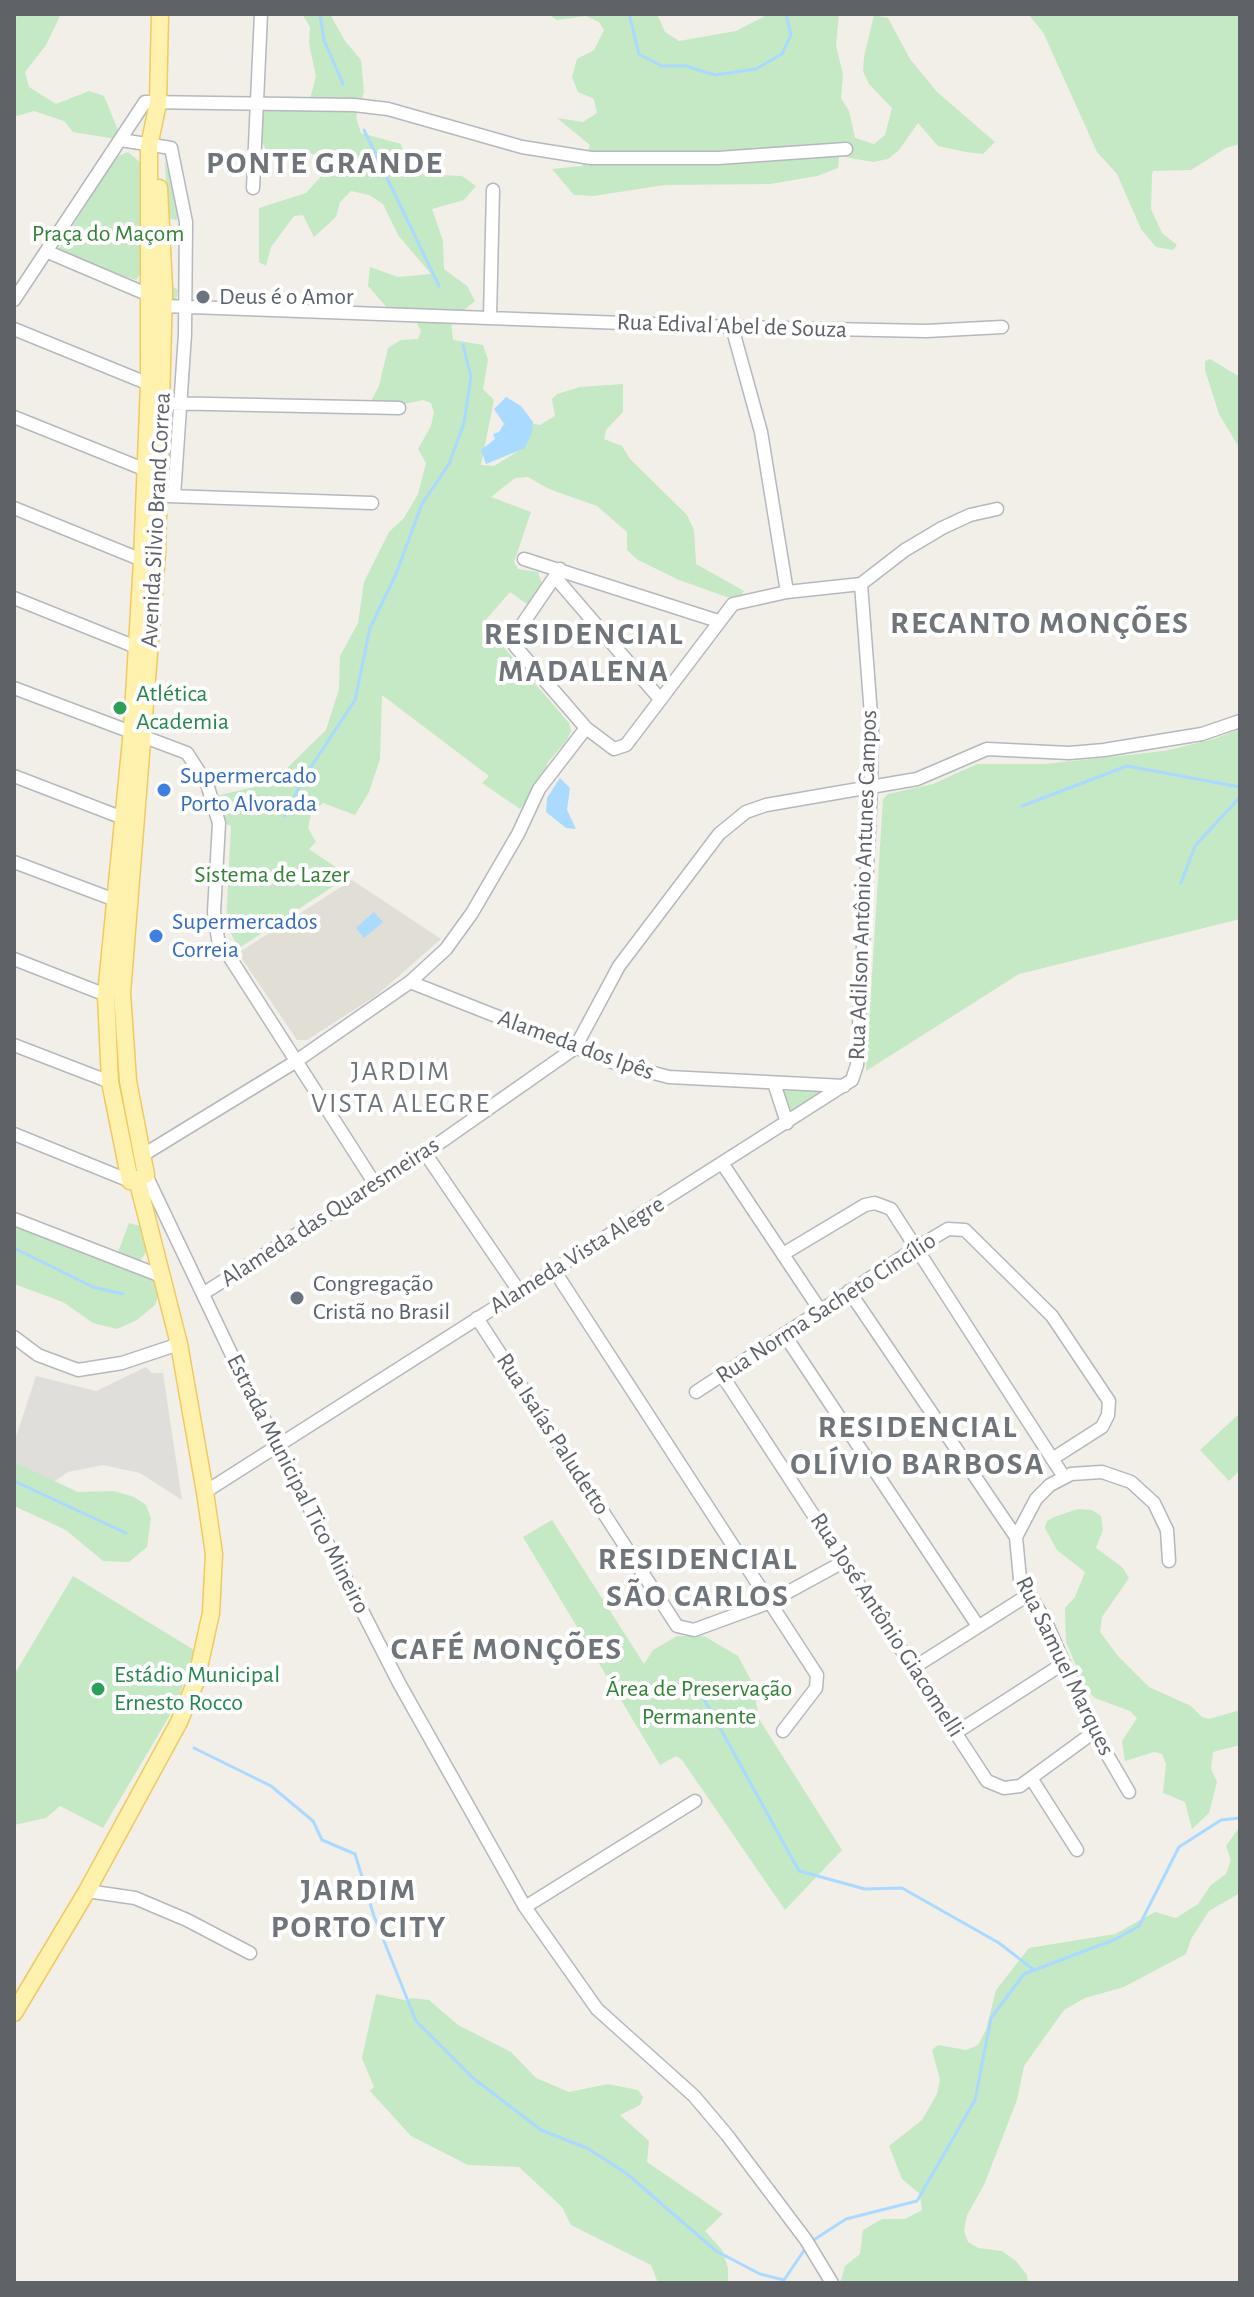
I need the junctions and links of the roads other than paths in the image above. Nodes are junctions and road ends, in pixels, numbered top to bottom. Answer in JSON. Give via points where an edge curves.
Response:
{"nodes":[{"id":1,"x":160,"y":14,"type":"edge"},
{"id":2,"x":261,"y":14,"type":"edge"},
{"id":3,"x":158,"y":103,"type":"junction"},
{"id":4,"x":259,"y":105,"type":"junction"},
{"id":5,"x":121,"y":140,"type":"junction"},
{"id":6,"x":153,"y":142,"type":"junction"},
{"id":7,"x":846,"y":149,"type":"dead end"},
{"id":8,"x":253,"y":188,"type":"dead end"},
{"id":9,"x":493,"y":190,"type":"dead end"},
{"id":10,"x":48,"y":252,"type":"junction"},
{"id":11,"x":149,"y":295,"type":"junction"},
{"id":12,"x":14,"y":300,"type":"edge"},
{"id":13,"x":164,"y":306,"type":"junction"},
{"id":14,"x":185,"y":309,"type":"junction"},
{"id":15,"x":490,"y":317,"type":"junction"},
{"id":16,"x":732,"y":327,"type":"junction"},
{"id":17,"x":1002,"y":327,"type":"dead end"},
{"id":18,"x":14,"y":329,"type":"edge"},
{"id":19,"x":149,"y":384,"type":"junction"},
{"id":20,"x":162,"y":403,"type":"junction"},
{"id":21,"x":181,"y":403,"type":"junction"},
{"id":22,"x":399,"y":408,"type":"dead end"},
{"id":23,"x":14,"y":417,"type":"edge"},
{"id":24,"x":146,"y":470,"type":"junction"},
{"id":25,"x":166,"y":496,"type":"junction"},
{"id":26,"x":372,"y":503,"type":"dead end"},
{"id":27,"x":14,"y":508,"type":"edge"},
{"id":28,"x":997,"y":509,"type":"dead end"},
{"id":29,"x":524,"y":559,"type":"dead end"},
{"id":30,"x":142,"y":560,"type":"junction"},
{"id":31,"x":557,"y":573,"type":"junction"},
{"id":32,"x":861,"y":584,"type":"junction"},
{"id":33,"x":787,"y":592,"type":"junction"},
{"id":34,"x":14,"y":598,"type":"edge"},
{"id":35,"x":718,"y":621,"type":"junction"},
{"id":36,"x":136,"y":647,"type":"junction"},
{"id":37,"x":14,"y":688,"type":"edge"},
{"id":38,"x":660,"y":699,"type":"junction"},
{"id":39,"x":1240,"y":721,"type":"edge"},
{"id":40,"x":586,"y":728,"type":"junction"},
{"id":41,"x":138,"y":733,"type":"junction"},
{"id":42,"x":14,"y":776,"type":"edge"},
{"id":43,"x":871,"y":788,"type":"junction"},
{"id":44,"x":123,"y":818,"type":"junction"},
{"id":45,"x":14,"y":862,"type":"edge"},
{"id":46,"x":121,"y":902,"type":"junction"},
{"id":47,"x":14,"y":959,"type":"edge"},
{"id":48,"x":410,"y":982,"type":"junction"},
{"id":49,"x":106,"y":995,"type":"junction"},
{"id":50,"x":14,"y":1045,"type":"edge"},
{"id":51,"x":575,"y":1048,"type":"junction"},
{"id":52,"x":295,"y":1062,"type":"junction"},
{"id":53,"x":110,"y":1082,"type":"junction"},
{"id":54,"x":774,"y":1083,"type":"junction"},
{"id":55,"x":844,"y":1086,"type":"junction"},
{"id":56,"x":787,"y":1123,"type":"junction"},
{"id":57,"x":14,"y":1134,"type":"edge"},
{"id":58,"x":425,"y":1153,"type":"junction"},
{"id":59,"x":143,"y":1155,"type":"junction"},
{"id":60,"x":722,"y":1163,"type":"junction"},
{"id":61,"x":137,"y":1178,"type":"junction"},
{"id":62,"x":375,"y":1184,"type":"junction"},
{"id":63,"x":14,"y":1219,"type":"edge"},
{"id":64,"x":916,"y":1248,"type":"junction"},
{"id":65,"x":783,"y":1254,"type":"junction"},
{"id":66,"x":554,"y":1270,"type":"junction"},
{"id":67,"x":161,"y":1276,"type":"junction"},
{"id":68,"x":519,"y":1291,"type":"junction"},
{"id":69,"x":849,"y":1291,"type":"junction"},
{"id":70,"x":204,"y":1293,"type":"junction"},
{"id":71,"x":820,"y":1310,"type":"junction"},
{"id":72,"x":477,"y":1318,"type":"junction"},
{"id":73,"x":784,"y":1334,"type":"junction"},
{"id":74,"x":14,"y":1337,"type":"edge"},
{"id":75,"x":179,"y":1344,"type":"junction"},
{"id":76,"x":722,"y":1375,"type":"junction"},
{"id":77,"x":696,"y":1392,"type":"dead end"},
{"id":78,"x":279,"y":1448,"type":"junction"},
{"id":79,"x":1052,"y":1459,"type":"junction"},
{"id":80,"x":1064,"y":1477,"type":"junction"},
{"id":81,"x":205,"y":1492,"type":"junction"},
{"id":82,"x":1016,"y":1537,"type":"junction"},
{"id":83,"x":845,"y":1561,"type":"junction"},
{"id":84,"x":1169,"y":1561,"type":"dead end"},
{"id":85,"x":1028,"y":1595,"type":"junction"},
{"id":86,"x":768,"y":1603,"type":"junction"},
{"id":87,"x":978,"y":1626,"type":"junction"},
{"id":88,"x":1064,"y":1663,"type":"junction"},
{"id":89,"x":913,"y":1668,"type":"junction"},
{"id":90,"x":783,"y":1731,"type":"dead end"},
{"id":91,"x":957,"y":1732,"type":"junction"},
{"id":92,"x":1094,"y":1732,"type":"junction"},
{"id":93,"x":1031,"y":1778,"type":"junction"},
{"id":94,"x":1129,"y":1792,"type":"dead end"},
{"id":95,"x":695,"y":1801,"type":"dead end"},
{"id":96,"x":1077,"y":1850,"type":"dead end"},
{"id":97,"x":87,"y":1891,"type":"junction"},
{"id":98,"x":525,"y":1907,"type":"junction"},
{"id":99,"x":250,"y":1953,"type":"dead end"},
{"id":100,"x":14,"y":2013,"type":"edge"},
{"id":101,"x":832,"y":2283,"type":"edge"}],
"edges":[{"from":1,"to":3,"type":"main road"},
{"from":2,"to":4,"type":"street"},
{"from":3,"to":4,"type":"street"},
{"from":3,"to":5,"type":"street","via":[[145,102]]},
{"from":3,"to":6,"type":"main road"},
{"from":4,"to":7,"type":"street","via":[[388,109],[522,147],[591,158],[718,158]]},
{"from":4,"to":8,"type":"street"},
{"from":5,"to":6,"type":"street"},
{"from":5,"to":10,"type":"street"},
{"from":6,"to":11,"type":"main road","name":"Avenida Silvio Brand Correa"},
{"from":6,"to":13,"type":"main road","name":"Avenida Silvio Brand Correa"},
{"from":6,"to":14,"type":"street","via":[[173,150],[186,222]]},
{"from":9,"to":15,"type":"street"},
{"from":10,"to":11,"type":"street"},
{"from":10,"to":12,"type":"street"},
{"from":11,"to":19,"type":"main road","name":"Avenida Silvio Brand Correa"},
{"from":13,"to":14,"type":"street","name":"Rua Edival Abel de Souza"},
{"from":13,"to":20,"type":"main road","name":"Avenida Silvio Brand Correa"},
{"from":14,"to":15,"type":"street","name":"Rua Edival Abel de Souza"},
{"from":14,"to":21,"type":"street"},
{"from":15,"to":16,"type":"street","name":"Rua Edival Abel de Souza"},
{"from":16,"to":17,"type":"street","name":"Rua Edival Abel de Souza"},
{"from":16,"to":33,"type":"street","via":[[761,432]]},
{"from":18,"to":19,"type":"street"},
{"from":19,"to":24,"type":"main road","name":"Avenida Silvio Brand Correa"},
{"from":20,"to":21,"type":"street"},
{"from":20,"to":25,"type":"main road","name":"Avenida Silvio Brand Correa"},
{"from":21,"to":22,"type":"street"},
{"from":21,"to":25,"type":"street"},
{"from":23,"to":24,"type":"street"},
{"from":24,"to":30,"type":"main road","name":"Avenida Silvio Brand Correa"},
{"from":25,"to":26,"type":"street"},
{"from":25,"to":41,"type":"main road","name":"Avenida Silvio Brand Correa"},
{"from":27,"to":30,"type":"street"},
{"from":28,"to":32,"type":"street","via":[[942,528]]},
{"from":29,"to":31,"type":"street"},
{"from":30,"to":36,"type":"main road","name":"Avenida Silvio Brand Correa"},
{"from":31,"to":35,"type":"street"},
{"from":31,"to":38,"type":"street"},
{"from":31,"to":40,"type":"street","via":[[515,635],[519,653]]},
{"from":32,"to":33,"type":"street"},
{"from":32,"to":43,"type":"street","name":"Rua Adilson Antônio Antunes Campos"},
{"from":33,"to":35,"type":"street","via":[[741,600]]},
{"from":34,"to":36,"type":"street"},
{"from":35,"to":38,"type":"street"},
{"from":36,"to":41,"type":"main road","name":"Avenida Silvio Brand Correa"},
{"from":37,"to":41,"type":"street"},
{"from":38,"to":40,"type":"street","via":[[626,745],[614,749]]},
{"from":39,"to":43,"type":"street","via":[[1202,734],[1104,750],[987,749],[917,779]]},
{"from":40,"to":48,"type":"street","via":[[539,789],[459,933]]},
{"from":41,"to":44,"type":"main road","name":"Avenida Silvio Brand Correa"},
{"from":41,"to":46,"type":"main road","name":"Avenida Silvio Brand Correa"},
{"from":41,"to":52,"type":"street","via":[[187,753],[207,784],[219,823],[214,912],[218,939]]},
{"from":42,"to":44,"type":"street"},
{"from":43,"to":51,"type":"street","via":[[766,805],[731,823],[619,966]]},
{"from":43,"to":55,"type":"street","name":"Rua Adilson Antônio Antunes Campos","via":[[857,1065]]},
{"from":44,"to":46,"type":"main road","name":"Avenida Silvio Brand Correa"},
{"from":45,"to":46,"type":"street"},
{"from":46,"to":49,"type":"main road","name":"Avenida Silvio Brand Correa"},
{"from":46,"to":59,"type":"main road","name":"Avenida Silvio Brand Correa","via":[[122,1020]]},
{"from":47,"to":49,"type":"street"},
{"from":48,"to":51,"type":"street","name":"Alameda dos Ipês"},
{"from":48,"to":52,"type":"street"},
{"from":49,"to":53,"type":"main road","name":"Avenida Silvio Brand Correa"},
{"from":50,"to":53,"type":"street"},
{"from":51,"to":54,"type":"street","name":"Alameda dos Ipês","via":[[669,1077]]},
{"from":51,"to":58,"type":"street","name":"Alameda das Quaresmeiras"},
{"from":52,"to":59,"type":"street"},
{"from":52,"to":62,"type":"street"},
{"from":53,"to":61,"type":"main road","name":"Avenida Silvio Brand Correa"},
{"from":54,"to":55,"type":"street","name":"Alameda dos Ipês"},
{"from":54,"to":56,"type":"street"},
{"from":55,"to":56,"type":"street","name":"Alameda Vista Alegre"},
{"from":56,"to":60,"type":"street","name":"Alameda Vista Alegre"},
{"from":57,"to":61,"type":"street"},
{"from":58,"to":62,"type":"street","name":"Alameda das Quaresmeiras"},
{"from":58,"to":68,"type":"street"},
{"from":59,"to":61,"type":"main road","name":"Avenida Silvio Brand Correa"},
{"from":60,"to":65,"type":"street"},
{"from":60,"to":66,"type":"street","name":"Alameda Vista Alegre"},
{"from":61,"to":67,"type":"main road"},
{"from":61,"to":70,"type":"street","name":"Estrada Municipal Tico Mineiro"},
{"from":62,"to":70,"type":"street","name":"Alameda das Quaresmeiras"},
{"from":63,"to":67,"type":"street"},
{"from":64,"to":65,"type":"street","via":[[891,1209],[875,1203]]},
{"from":64,"to":69,"type":"street","name":"Rua Norma Sacheto Cincílio"},
{"from":64,"to":79,"type":"street"},
{"from":64,"to":79,"type":"street","name":"Rua Norma Sacheto Cincílio","via":[[957,1228],[973,1234],[1052,1316],[1109,1401],[1102,1427]]},
{"from":65,"to":71,"type":"street"},
{"from":66,"to":68,"type":"street","name":"Alameda Vista Alegre"},
{"from":66,"to":86,"type":"street"},
{"from":67,"to":75,"type":"main road"},
{"from":68,"to":72,"type":"street","name":"Alameda Vista Alegre"},
{"from":69,"to":71,"type":"street","name":"Rua Norma Sacheto Cincílio"},
{"from":69,"to":82,"type":"street"},
{"from":70,"to":78,"type":"street","name":"Estrada Municipal Tico Mineiro"},
{"from":71,"to":73,"type":"street","name":"Rua Norma Sacheto Cincílio"},
{"from":72,"to":78,"type":"street","name":"Alameda Vista Alegre"},
{"from":72,"to":86,"type":"street","name":"Rua Isaías Paludetto","via":[[673,1622],[694,1630]]},
{"from":73,"to":76,"type":"street","name":"Rua Norma Sacheto Cincílio"},
{"from":73,"to":87,"type":"street"},
{"from":74,"to":75,"type":"street","via":[[38,1355],[78,1370],[122,1363]]},
{"from":75,"to":81,"type":"main road"},
{"from":76,"to":77,"type":"street","name":"Rua Norma Sacheto Cincílio"},
{"from":76,"to":83,"type":"street","name":"Rua José Antônio Giacomelli"},
{"from":78,"to":81,"type":"street","name":"Alameda Vista Alegre"},
{"from":78,"to":98,"type":"street","name":"Estrada Municipal Tico Mineiro","via":[[422,1727]]},
{"from":79,"to":80,"type":"street"},
{"from":80,"to":82,"type":"street","via":[[1036,1499]]},
{"from":80,"to":84,"type":"street","via":[[1102,1472],[1139,1488],[1164,1521]]},
{"from":81,"to":97,"type":"main road","via":[[214,1571],[196,1681]]},
{"from":82,"to":85,"type":"street","name":"Rua Samuel Marques","via":[[1017,1569]]},
{"from":83,"to":86,"type":"street"},
{"from":83,"to":89,"type":"street","name":"Rua José Antônio Giacomelli"},
{"from":85,"to":87,"type":"street"},
{"from":85,"to":88,"type":"street","name":"Rua Samuel Marques"},
{"from":86,"to":90,"type":"street","via":[[819,1681]]},
{"from":87,"to":89,"type":"street"},
{"from":88,"to":91,"type":"street"},
{"from":88,"to":92,"type":"street","name":"Rua Samuel Marques"},
{"from":89,"to":91,"type":"street","name":"Rua José Antônio Giacomelli"},
{"from":91,"to":93,"type":"street","name":"Rua José Antônio Giacomelli","via":[[987,1781],[1004,1788]]},
{"from":92,"to":93,"type":"street"},
{"from":92,"to":94,"type":"street","name":"Rua Samuel Marques"},
{"from":93,"to":96,"type":"street"},
{"from":95,"to":98,"type":"street"},
{"from":97,"to":99,"type":"street","via":[[135,1898]]},
{"from":97,"to":100,"type":"main road"},
{"from":98,"to":101,"type":"street","name":"Estrada Municipal Tico Mineiro","via":[[597,2009],[694,2096],[809,2244]]}]}
